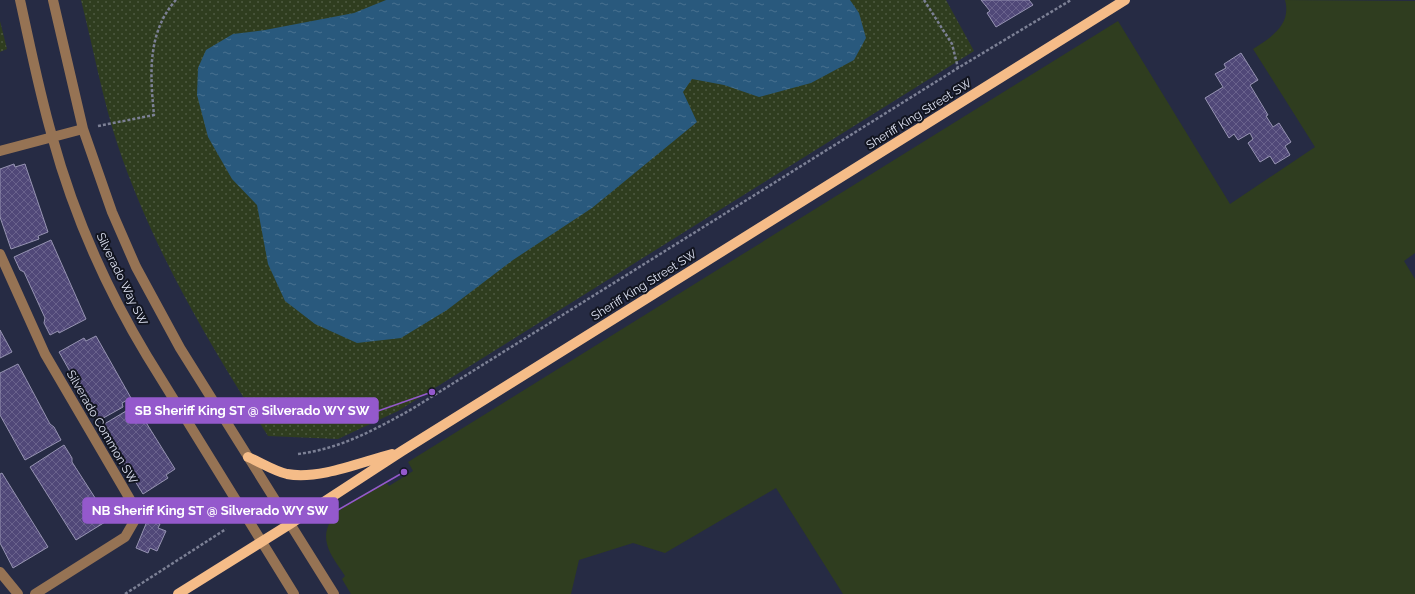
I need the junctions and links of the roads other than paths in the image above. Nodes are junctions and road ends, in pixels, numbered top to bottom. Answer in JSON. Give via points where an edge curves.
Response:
{"nodes":[{"id":1,"x":20,"y":0,"type":"edge"},
{"id":2,"x":53,"y":0,"type":"edge"},
{"id":3,"x":1125,"y":0,"type":"edge"},
{"id":4,"x":83,"y":129,"type":"junction"},
{"id":5,"x":52,"y":137,"type":"junction"},
{"id":6,"x":0,"y":151,"type":"edge"},
{"id":7,"x":0,"y":254,"type":"edge"},
{"id":8,"x":402,"y":451,"type":"junction"},
{"id":9,"x":248,"y":457,"type":"junction"},
{"id":10,"x":290,"y":524,"type":"junction"},
{"id":11,"x":262,"y":542,"type":"junction"},
{"id":12,"x":0,"y":572,"type":"edge"},
{"id":13,"x":18,"y":594,"type":"edge"},
{"id":14,"x":35,"y":594,"type":"edge"},
{"id":15,"x":178,"y":594,"type":"edge"},
{"id":16,"x":294,"y":594,"type":"edge"},
{"id":17,"x":334,"y":594,"type":"edge"}],
"edges":[{"from":1,"to":5,"type":"street","name":"Silverado Way SW"},
{"from":2,"to":4,"type":"street","name":"Silverado Way SW"},
{"from":3,"to":8,"type":"main road","name":"Sheriff King Street SW"},
{"from":4,"to":5,"type":"street"},
{"from":4,"to":9,"type":"street","name":"Silverado Way SW","via":[[112,212],[136,267],[180,348]]},
{"from":5,"to":6,"type":"street"},
{"from":5,"to":11,"type":"street","name":"Silverado Way SW","via":[[78,216],[100,268],[132,331]]},
{"from":7,"to":14,"type":"street","name":"Silverado Common SW","via":[[45,354],[131,500],[136,518],[125,537]]},
{"from":8,"to":9,"type":"main road","via":[[321,474],[301,475],[286,474]]},
{"from":8,"to":10,"type":"main road","name":"Sheriff King Street SW"},
{"from":9,"to":10,"type":"street","name":"Silverado Way SW"},
{"from":10,"to":11,"type":"main road","name":"Sheriff King Street SW"},
{"from":10,"to":17,"type":"street","name":"Silverado Way SW"},
{"from":11,"to":15,"type":"main road","name":"Sheriff King Street SW"},
{"from":11,"to":16,"type":"street","name":"Silverado Way SW"},
{"from":12,"to":13,"type":"street"}]}
